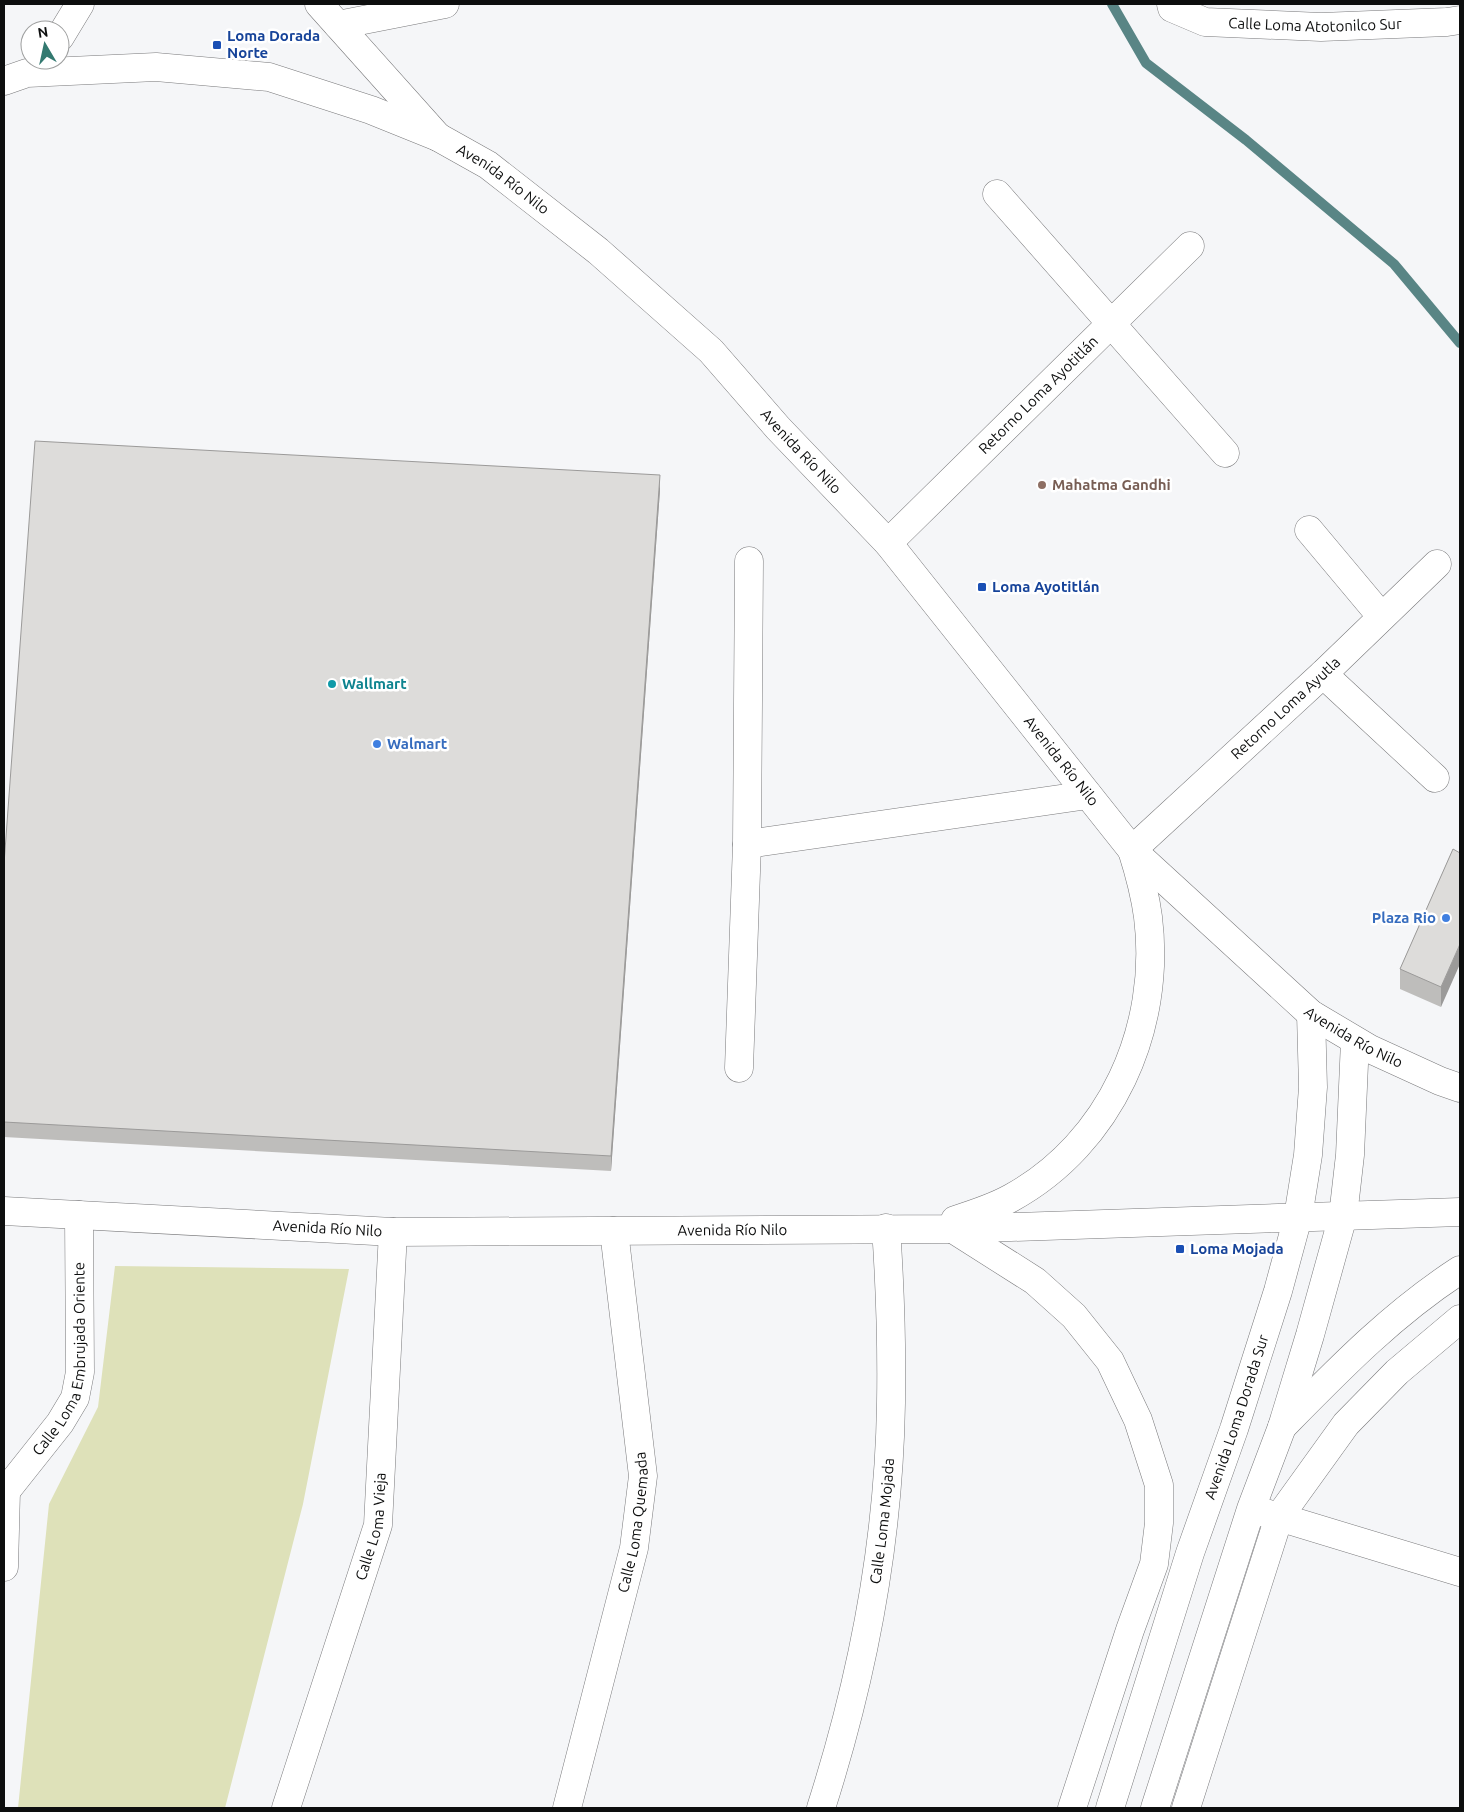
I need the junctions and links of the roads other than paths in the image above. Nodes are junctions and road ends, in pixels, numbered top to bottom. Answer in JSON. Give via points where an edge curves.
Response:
{"nodes":[{"id":1,"x":80,"y":4,"type":"edge"},
{"id":2,"x":319,"y":4,"type":"edge"},
{"id":3,"x":445,"y":4,"type":"edge"},
{"id":4,"x":1171,"y":6,"type":"edge"},
{"id":5,"x":70,"y":20,"type":"edge"},
{"id":6,"x":1460,"y":20,"type":"edge"},
{"id":7,"x":338,"y":25,"type":"junction"},
{"id":8,"x":24,"y":71,"type":"edge"},
{"id":9,"x":438,"y":137,"type":"junction"},
{"id":10,"x":997,"y":194,"type":"dead end"},
{"id":11,"x":1190,"y":246,"type":"dead end"},
{"id":12,"x":1111,"y":324,"type":"junction"},
{"id":13,"x":1225,"y":453,"type":"dead end"},
{"id":14,"x":1309,"y":530,"type":"dead end"},
{"id":15,"x":888,"y":543,"type":"junction"},
{"id":16,"x":749,"y":561,"type":"dead end"},
{"id":17,"x":1437,"y":564,"type":"dead end"},
{"id":18,"x":1381,"y":616,"type":"junction"},
{"id":19,"x":1323,"y":674,"type":"junction"},
{"id":20,"x":1435,"y":778,"type":"dead end"},
{"id":21,"x":1088,"y":795,"type":"junction"},
{"id":22,"x":746,"y":844,"type":"junction"},
{"id":23,"x":1132,"y":850,"type":"junction"},
{"id":24,"x":1311,"y":1014,"type":"junction"},
{"id":25,"x":1355,"y":1041,"type":"junction"},
{"id":26,"x":739,"y":1068,"type":"dead end"},
{"id":27,"x":1460,"y":1088,"type":"edge"},
{"id":28,"x":4,"y":1211,"type":"edge"},
{"id":29,"x":1460,"y":1212,"type":"edge"},
{"id":30,"x":79,"y":1215,"type":"junction"},
{"id":31,"x":1343,"y":1216,"type":"junction"},
{"id":32,"x":1298,"y":1217,"type":"junction"},
{"id":33,"x":886,"y":1228,"type":"junction"},
{"id":34,"x":953,"y":1229,"type":"junction"},
{"id":35,"x":614,"y":1231,"type":"junction"},
{"id":36,"x":393,"y":1232,"type":"junction"},
{"id":37,"x":1460,"y":1270,"type":"edge"},
{"id":38,"x":1460,"y":1319,"type":"edge"},
{"id":39,"x":1282,"y":1427,"type":"junction"},
{"id":40,"x":5,"y":1491,"type":"edge"},
{"id":41,"x":1251,"y":1509,"type":"junction"},
{"id":42,"x":1279,"y":1517,"type":"junction"},
{"id":43,"x":1154,"y":1564,"type":"junction"},
{"id":44,"x":4,"y":1567,"type":"edge"},
{"id":45,"x":1460,"y":1572,"type":"edge"},
{"id":46,"x":1157,"y":1658,"type":"junction"},
{"id":47,"x":286,"y":1808,"type":"edge"},
{"id":48,"x":567,"y":1808,"type":"edge"},
{"id":49,"x":821,"y":1808,"type":"edge"},
{"id":50,"x":1072,"y":1808,"type":"edge"},
{"id":51,"x":1110,"y":1808,"type":"edge"},
{"id":52,"x":1155,"y":1808,"type":"edge"},
{"id":53,"x":1186,"y":1808,"type":"edge"}],
"edges":[{"from":1,"to":5,"type":"street"},
{"from":2,"to":7,"type":"street"},
{"from":3,"to":7,"type":"street"},
{"from":4,"to":6,"type":"street","name":"Calle Loma Atotonilco Sur","via":[[1206,22],[1321,27]]},
{"from":7,"to":9,"type":"street"},
{"from":8,"to":9,"type":"street","name":"Avenida Río Nilo","via":[[156,67],[269,77],[370,110]]},
{"from":9,"to":15,"type":"street","name":"Avenida Río Nilo","via":[[488,165],[598,251],[711,351],[778,428]]},
{"from":10,"to":12,"type":"street"},
{"from":11,"to":12,"type":"street","name":"Retorno Loma Ayotitlán"},
{"from":12,"to":13,"type":"street"},
{"from":12,"to":15,"type":"street","name":"Retorno Loma Ayotitlán"},
{"from":14,"to":18,"type":"street"},
{"from":15,"to":21,"type":"street","name":"Avenida Río Nilo"},
{"from":16,"to":22,"type":"street"},
{"from":17,"to":18,"type":"street","name":"Retorno Loma Ayutla"},
{"from":18,"to":19,"type":"street","name":"Retorno Loma Ayutla"},
{"from":19,"to":20,"type":"street"},
{"from":19,"to":23,"type":"street","name":"Retorno Loma Ayutla"},
{"from":21,"to":22,"type":"street"},
{"from":21,"to":23,"type":"street","name":"Avenida Río Nilo"},
{"from":22,"to":26,"type":"street"},
{"from":23,"to":24,"type":"street","name":"Avenida Río Nilo"},
{"from":23,"to":33,"type":"street","via":[[1148,916],[1150,984],[1135,1051],[1106,1111],[1063,1161],[1010,1199],[950,1222]]},
{"from":24,"to":25,"type":"street","name":"Avenida Río Nilo"},
{"from":24,"to":32,"type":"street","name":"Avenida Loma Dorada Sur","via":[[1313,1087],[1308,1155]]},
{"from":25,"to":27,"type":"street","name":"Avenida Río Nilo"},
{"from":25,"to":31,"type":"street","via":[[1350,1155]]},
{"from":28,"to":30,"type":"street","name":"Avenida Río Nilo"},
{"from":29,"to":31,"type":"street","name":"Avenida Río Nilo"},
{"from":30,"to":36,"type":"street","name":"Avenida Río Nilo"},
{"from":30,"to":40,"type":"street","name":"Calle Loma Embrujada Oriente","via":[[80,1372],[75,1398]]},
{"from":31,"to":32,"type":"street","name":"Avenida Río Nilo"},
{"from":31,"to":39,"type":"street"},
{"from":32,"to":34,"type":"street","name":"Avenida Río Nilo"},
{"from":32,"to":46,"type":"street","name":"Avenida Loma Dorada Sur","via":[[1237,1420]]},
{"from":33,"to":34,"type":"street","name":"Avenida Río Nilo"},
{"from":33,"to":35,"type":"street","name":"Avenida Río Nilo"},
{"from":33,"to":49,"type":"street","name":"Calle Loma Mojada","via":[[892,1346],[886,1493],[876,1580],[860,1667]]},
{"from":34,"to":43,"type":"street","via":[[1035,1281],[1074,1316],[1110,1361],[1138,1420],[1159,1485]]},
{"from":35,"to":36,"type":"street","name":"Avenida Río Nilo"},
{"from":35,"to":48,"type":"street","name":"Calle Loma Quemada","via":[[643,1476],[634,1548]]},
{"from":36,"to":47,"type":"street","name":"Calle Loma Vieja","via":[[378,1525]]},
{"from":37,"to":39,"type":"street","via":[[1434,1286],[1378,1332]]},
{"from":38,"to":42,"type":"street","via":[[1397,1372],[1346,1424]]},
{"from":39,"to":41,"type":"street"},
{"from":40,"to":44,"type":"street"},
{"from":41,"to":42,"type":"street"},
{"from":41,"to":52,"type":"street"},
{"from":42,"to":45,"type":"street"},
{"from":42,"to":53,"type":"street"},
{"from":43,"to":46,"type":"street"},
{"from":43,"to":50,"type":"street"},
{"from":46,"to":51,"type":"street","name":"Avenida Loma Dorada Sur"}]}
